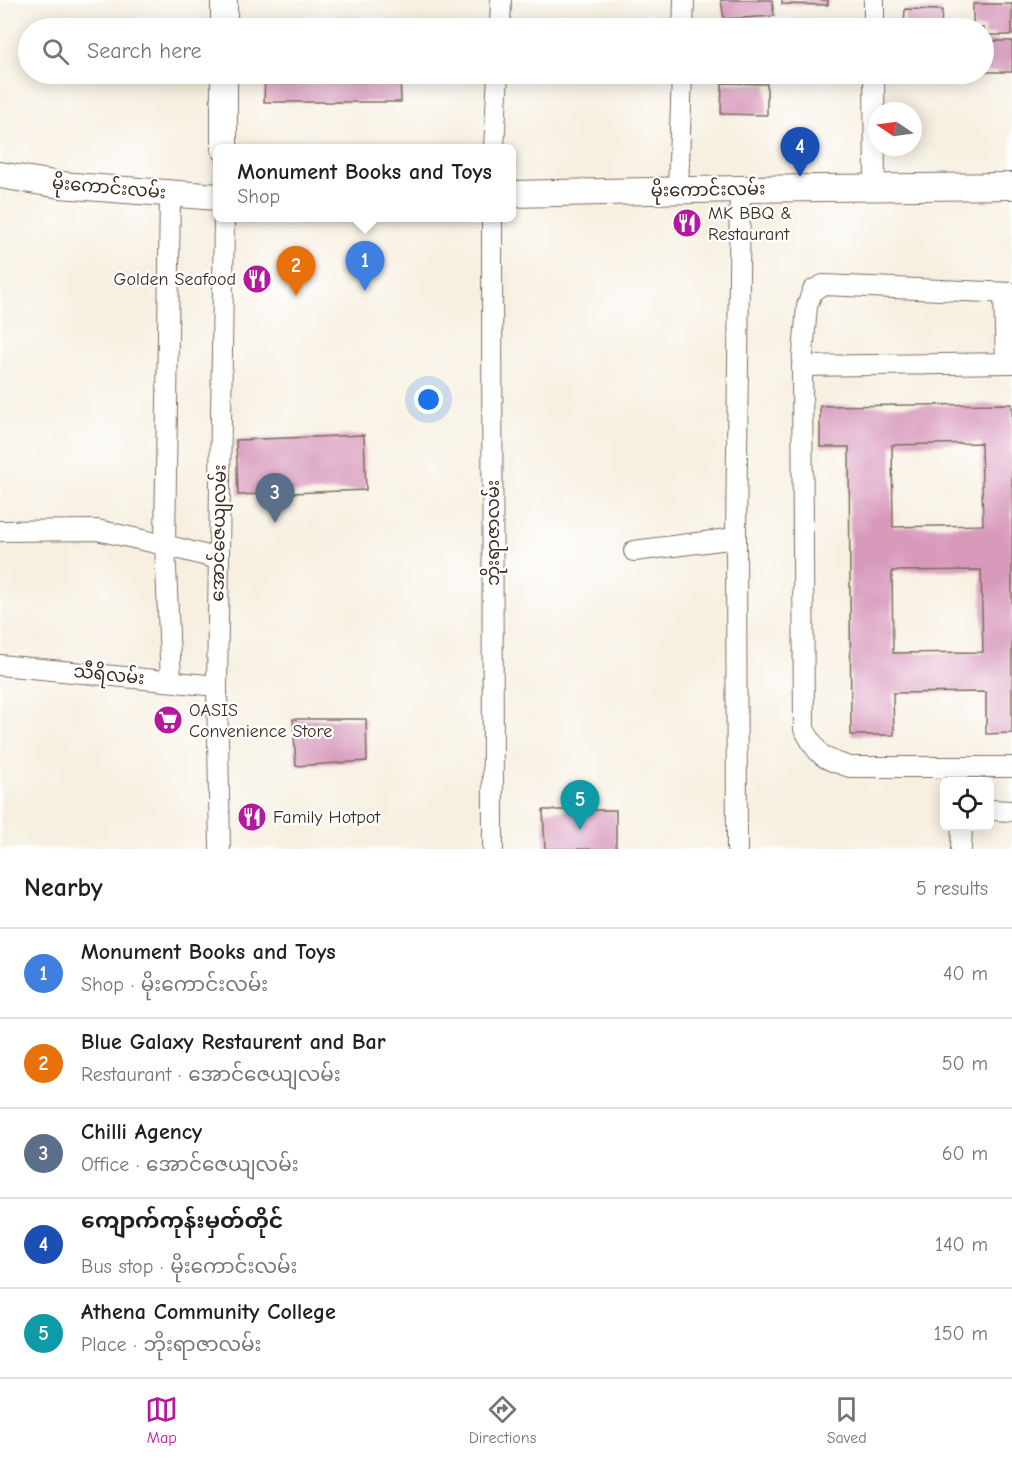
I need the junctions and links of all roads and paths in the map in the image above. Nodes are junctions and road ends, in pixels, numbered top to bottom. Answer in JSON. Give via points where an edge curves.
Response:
{"nodes":[{"id":1,"x":224,"y":0,"type":"edge"},
{"id":2,"x":501,"y":0,"type":"edge"},
{"id":3,"x":684,"y":0,"type":"edge"},
{"id":4,"x":873,"y":0,"type":"edge"},
{"id":5,"x":224,"y":18,"type":"edge"},
{"id":6,"x":500,"y":18,"type":"edge"},
{"id":7,"x":683,"y":18,"type":"edge"},
{"id":8,"x":874,"y":18,"type":"edge"},
{"id":9,"x":224,"y":84,"type":"edge"},
{"id":10,"x":497,"y":84,"type":"edge"},
{"id":11,"x":682,"y":84,"type":"edge"},
{"id":12,"x":874,"y":84,"type":"edge"},
{"id":13,"x":224,"y":144,"type":"edge"},
{"id":14,"x":494,"y":144,"type":"edge"},
{"id":15,"x":0,"y":175,"type":"edge"},
{"id":16,"x":1012,"y":186,"type":"edge"},
{"id":17,"x":874,"y":188,"type":"junction"},
{"id":18,"x":740,"y":189,"type":"junction"},
{"id":19,"x":678,"y":190,"type":"junction"},
{"id":20,"x":170,"y":194,"type":"junction"},
{"id":21,"x":516,"y":194,"type":"edge"},
{"id":22,"x":213,"y":197,"type":"edge"},
{"id":23,"x":224,"y":222,"type":"edge"},
{"id":24,"x":492,"y":222,"type":"edge"},
{"id":25,"x":1008,"y":293,"type":"edge"},
{"id":26,"x":1009,"y":363,"type":"edge"},
{"id":27,"x":802,"y":366,"type":"junction"},
{"id":28,"x":0,"y":531,"type":"edge"},
{"id":29,"x":736,"y":538,"type":"junction"},
{"id":30,"x":165,"y":545,"type":"junction"},
{"id":31,"x":634,"y":552,"type":"dead end"},
{"id":32,"x":219,"y":559,"type":"junction"},
{"id":33,"x":0,"y":664,"type":"edge"},
{"id":34,"x":171,"y":681,"type":"junction"},
{"id":35,"x":217,"y":686,"type":"junction"},
{"id":36,"x":1012,"y":767,"type":"edge"},
{"id":37,"x":994,"y":810,"type":"edge"},
{"id":38,"x":1012,"y":811,"type":"edge"},
{"id":39,"x":962,"y":831,"type":"edge"},
{"id":40,"x":220,"y":849,"type":"edge"},
{"id":41,"x":493,"y":849,"type":"edge"},
{"id":42,"x":737,"y":849,"type":"edge"},
{"id":43,"x":961,"y":849,"type":"edge"}],
"edges":[{"from":1,"to":5,"type":"main road"},
{"from":2,"to":6,"type":"street"},
{"from":3,"to":7,"type":"street"},
{"from":4,"to":8,"type":"street"},
{"from":9,"to":13,"type":"main road"},
{"from":10,"to":14,"type":"street"},
{"from":11,"to":19,"type":"street"},
{"from":12,"to":17,"type":"street"},
{"from":15,"to":20,"type":"main road","name":"မိုးကောင်းလမ်း","via":[[60,185]]},
{"from":16,"to":17,"type":"main road","name":"မိုးကောင်းလမ်း"},
{"from":17,"to":18,"type":"main road","name":"မိုးကောင်းလမ်း"},
{"from":18,"to":19,"type":"main road","name":"မိုးကောင်းလမ်း"},
{"from":18,"to":29,"type":"street"},
{"from":19,"to":21,"type":"main road","name":"မိုးကောင်းလမ်း"},
{"from":20,"to":22,"type":"main road","name":"မိုးကောင်းလမ်း"},
{"from":20,"to":30,"type":"street"},
{"from":23,"to":32,"type":"street","name":"အောင်ဇေယျလမ်း"},
{"from":24,"to":41,"type":"street","name":"ဘိုးရာဇာလမ်း"},
{"from":25,"to":26,"type":"street"},
{"from":25,"to":27,"type":"street","via":[[823,285],[813,290],[807,306]]},
{"from":26,"to":27,"type":"street"},
{"from":27,"to":36,"type":"street","via":[[804,729],[816,752],[850,767]]},
{"from":28,"to":30,"type":"street","via":[[97,530]]},
{"from":29,"to":31,"type":"street"},
{"from":29,"to":42,"type":"street"},
{"from":30,"to":32,"type":"street"},
{"from":30,"to":34,"type":"street"},
{"from":32,"to":35,"type":"street","name":"အောင်ဇေယျလမ်း"},
{"from":33,"to":34,"type":"street","name":"သီရိလမ်း"},
{"from":34,"to":35,"type":"street","name":"သီရိလမ်း"},
{"from":35,"to":40,"type":"street","name":"အောင်ဇေယျလမ်း"},
{"from":37,"to":38,"type":"street"},
{"from":39,"to":43,"type":"street"}]}
